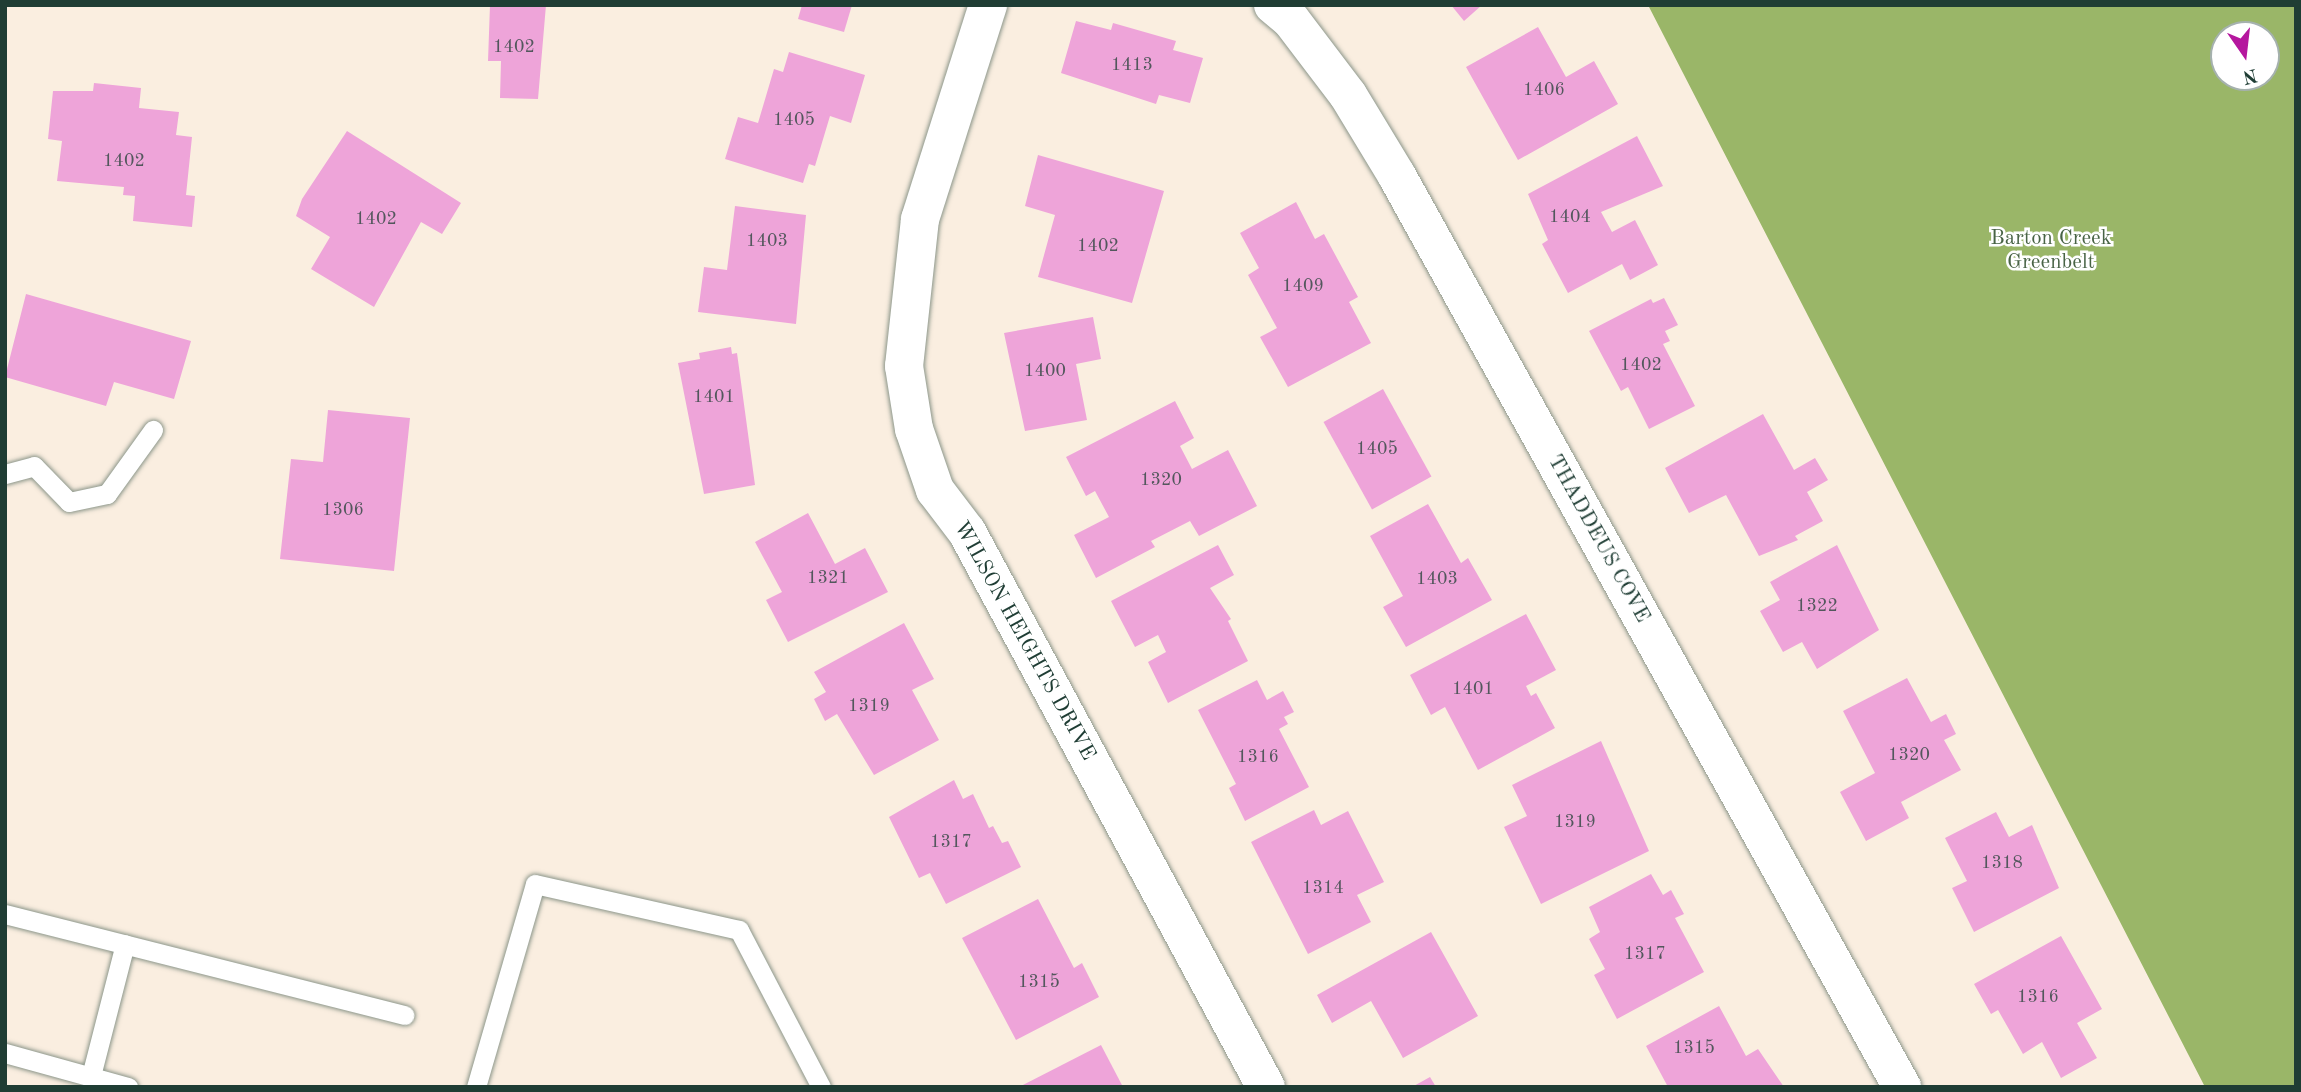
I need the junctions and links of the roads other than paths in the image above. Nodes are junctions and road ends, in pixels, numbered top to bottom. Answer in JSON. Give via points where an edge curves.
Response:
{"nodes":[{"id":1,"x":988,"y":5,"type":"edge"},
{"id":2,"x":1273,"y":5,"type":"edge"},
{"id":3,"x":153,"y":430,"type":"dead end"},
{"id":4,"x":5,"y":474,"type":"edge"},
{"id":5,"x":5,"y":914,"type":"edge"},
{"id":6,"x":125,"y":944,"type":"junction"},
{"id":7,"x":404,"y":1015,"type":"dead end"},
{"id":8,"x":5,"y":1053,"type":"edge"},
{"id":9,"x":91,"y":1076,"type":"junction"},
{"id":10,"x":128,"y":1087,"type":"edge"},
{"id":11,"x":476,"y":1087,"type":"edge"},
{"id":12,"x":821,"y":1087,"type":"edge"},
{"id":13,"x":1266,"y":1087,"type":"edge"},
{"id":14,"x":1902,"y":1087,"type":"edge"}],
"edges":[{"from":1,"to":13,"type":"street","name":"WILSON HEIGHTS DRIVE","via":[[920,219],[904,366],[914,429],[935,490],[967,532]]},
{"from":2,"to":14,"type":"street","name":"THADDEUS COVE","via":[[1291,20],[1348,95],[1397,176]]},
{"from":3,"to":4,"type":"lane","via":[[107,494],[69,502],[34,466]]},
{"from":5,"to":6,"type":"lane"},
{"from":6,"to":7,"type":"lane"},
{"from":6,"to":9,"type":"lane"},
{"from":8,"to":9,"type":"lane"},
{"from":9,"to":10,"type":"lane"},
{"from":11,"to":12,"type":"lane","via":[[535,884],[739,930]]}]}
